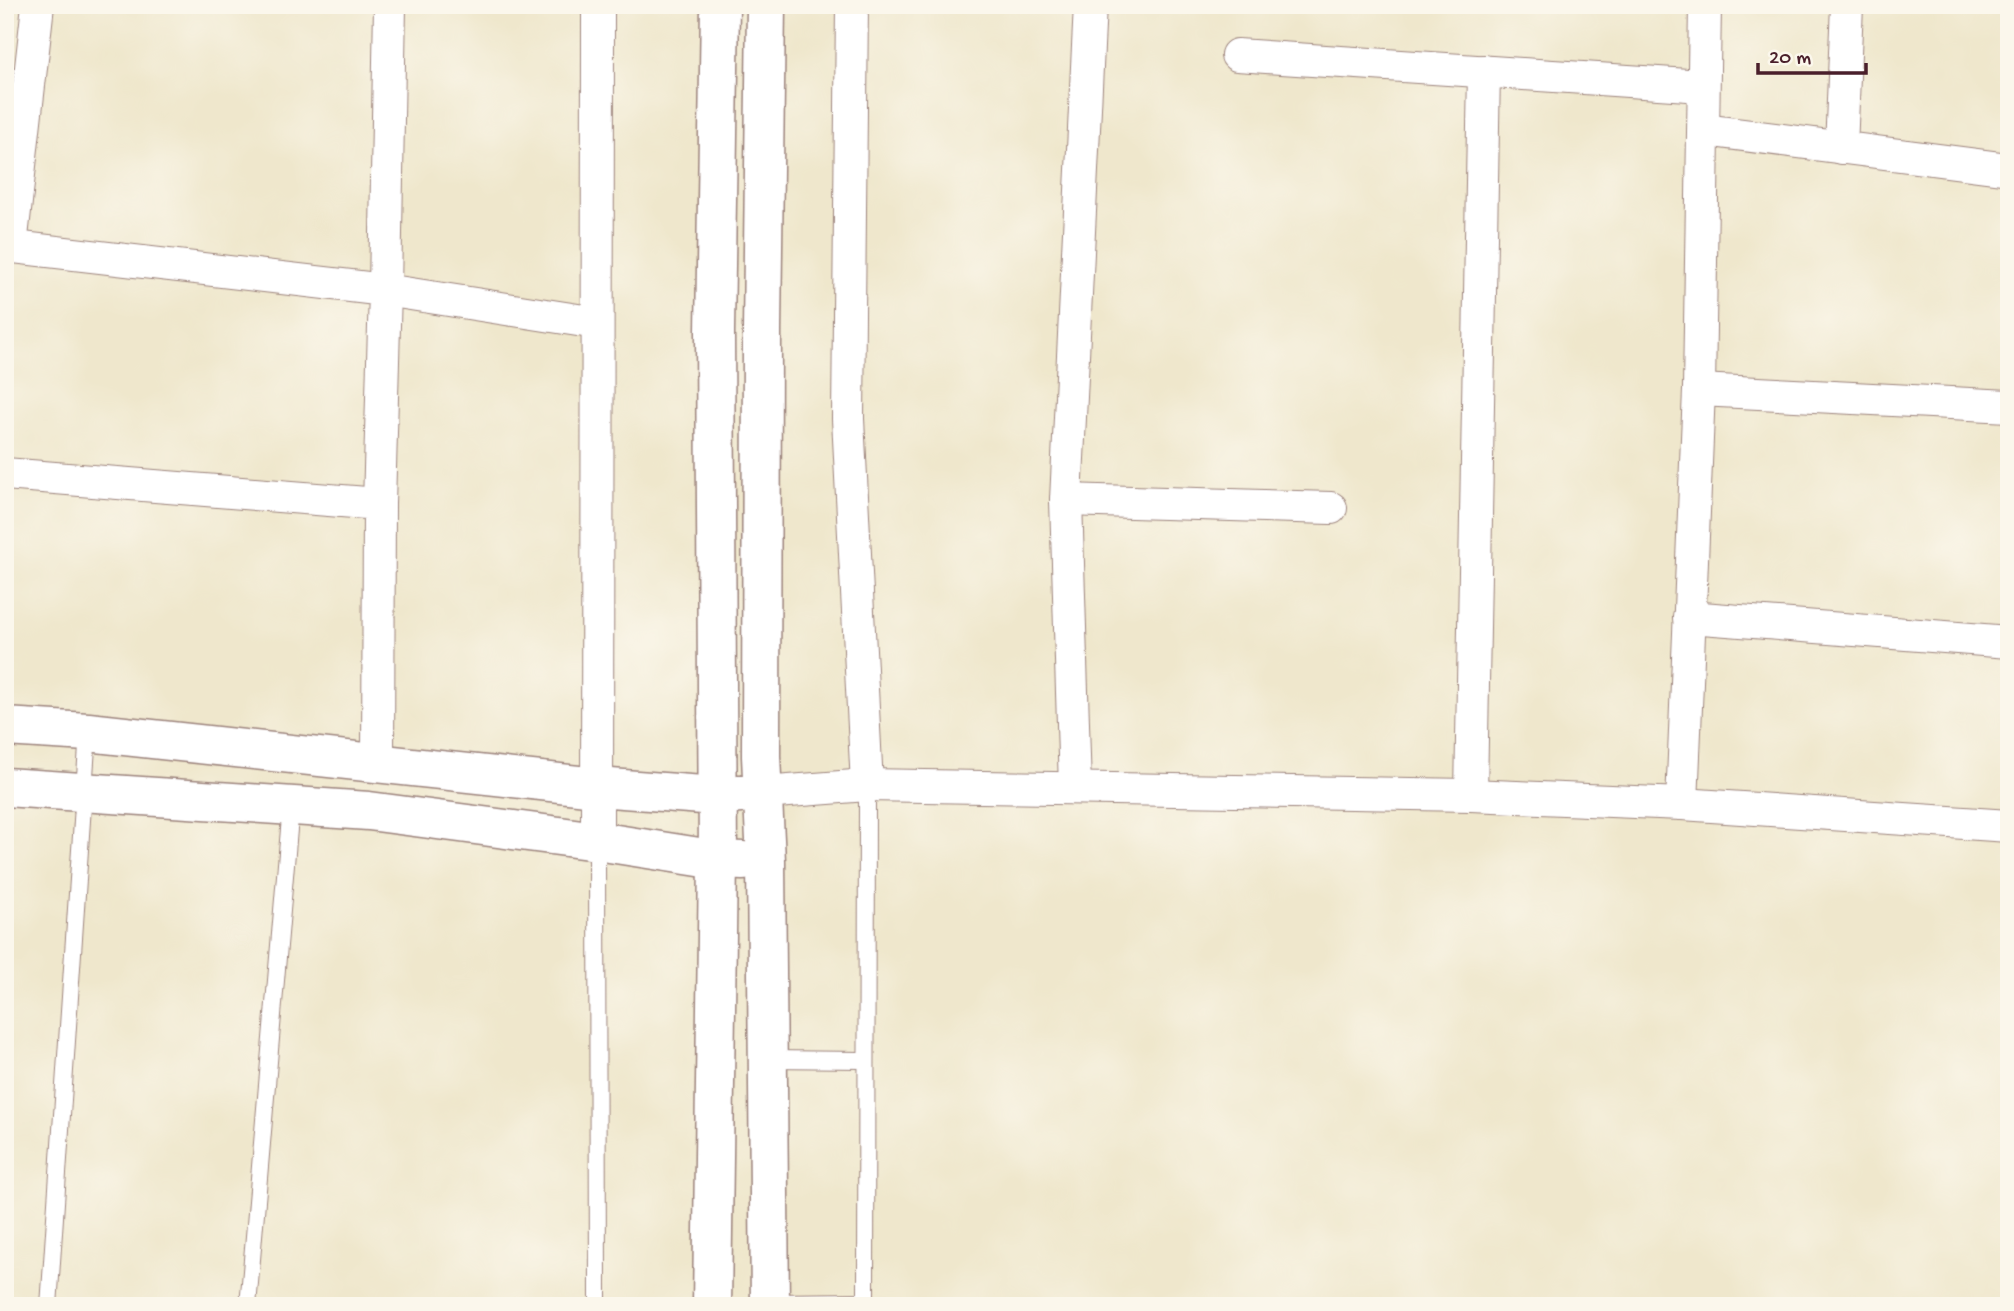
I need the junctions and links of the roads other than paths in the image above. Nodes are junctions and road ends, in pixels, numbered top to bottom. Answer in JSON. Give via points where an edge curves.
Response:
{"nodes":[{"id":1,"x":38,"y":5,"type":"edge"},
{"id":2,"x":390,"y":5,"type":"edge"},
{"id":3,"x":598,"y":5,"type":"edge"},
{"id":4,"x":720,"y":5,"type":"edge"},
{"id":5,"x":766,"y":5,"type":"edge"},
{"id":6,"x":852,"y":5,"type":"edge"},
{"id":7,"x":1090,"y":5,"type":"edge"},
{"id":8,"x":1705,"y":5,"type":"edge"},
{"id":9,"x":1847,"y":5,"type":"edge"},
{"id":10,"x":1237,"y":55,"type":"dead end"},
{"id":11,"x":1484,"y":71,"type":"junction"},
{"id":12,"x":1703,"y":86,"type":"junction"},
{"id":13,"x":1704,"y":130,"type":"junction"},
{"id":14,"x":1841,"y":148,"type":"junction"},
{"id":15,"x":2009,"y":169,"type":"edge"},
{"id":16,"x":8,"y":246,"type":"edge"},
{"id":17,"x":386,"y":290,"type":"junction"},
{"id":18,"x":597,"y":323,"type":"junction"},
{"id":19,"x":1699,"y":390,"type":"junction"},
{"id":20,"x":2009,"y":406,"type":"edge"},
{"id":21,"x":5,"y":474,"type":"edge"},
{"id":22,"x":1066,"y":500,"type":"junction"},
{"id":23,"x":379,"y":504,"type":"junction"},
{"id":24,"x":1331,"y":508,"type":"dead end"},
{"id":25,"x":1689,"y":617,"type":"junction"},
{"id":26,"x":2009,"y":642,"type":"edge"},
{"id":27,"x":5,"y":727,"type":"edge"},
{"id":28,"x":88,"y":732,"type":"junction"},
{"id":29,"x":378,"y":762,"type":"junction"},
{"id":30,"x":867,"y":785,"type":"junction"},
{"id":31,"x":5,"y":787,"type":"edge"},
{"id":32,"x":597,"y":787,"type":"junction"},
{"id":33,"x":1076,"y":788,"type":"junction"},
{"id":34,"x":84,"y":792,"type":"junction"},
{"id":35,"x":763,"y":793,"type":"junction"},
{"id":36,"x":1471,"y":794,"type":"junction"},
{"id":37,"x":716,"y":796,"type":"junction"},
{"id":38,"x":1682,"y":804,"type":"junction"},
{"id":39,"x":290,"y":806,"type":"junction"},
{"id":40,"x":2009,"y":826,"type":"edge"},
{"id":41,"x":597,"y":841,"type":"junction"},
{"id":42,"x":718,"y":860,"type":"junction"},
{"id":43,"x":766,"y":861,"type":"junction"},
{"id":44,"x":767,"y":1059,"type":"junction"},
{"id":45,"x":865,"y":1060,"type":"junction"},
{"id":46,"x":866,"y":1303,"type":"edge"},
{"id":47,"x":770,"y":1304,"type":"edge"},
{"id":48,"x":49,"y":1306,"type":"edge"},
{"id":49,"x":248,"y":1306,"type":"edge"},
{"id":50,"x":598,"y":1306,"type":"edge"},
{"id":51,"x":712,"y":1306,"type":"edge"}],
"edges":[{"from":1,"to":16,"type":"street"},
{"from":2,"to":17,"type":"street"},
{"from":3,"to":18,"type":"street"},
{"from":4,"to":37,"type":"street"},
{"from":5,"to":35,"type":"street"},
{"from":6,"to":30,"type":"street","via":[[848,419]]},
{"from":7,"to":22,"type":"street"},
{"from":8,"to":12,"type":"street"},
{"from":9,"to":14,"type":"street"},
{"from":10,"to":11,"type":"street"},
{"from":11,"to":12,"type":"street"},
{"from":11,"to":36,"type":"street"},
{"from":12,"to":13,"type":"street"},
{"from":13,"to":14,"type":"street"},
{"from":13,"to":19,"type":"street"},
{"from":14,"to":15,"type":"street"},
{"from":16,"to":17,"type":"street"},
{"from":17,"to":18,"type":"street"},
{"from":17,"to":23,"type":"street"},
{"from":18,"to":32,"type":"street"},
{"from":19,"to":20,"type":"street"},
{"from":19,"to":25,"type":"street"},
{"from":21,"to":23,"type":"street"},
{"from":22,"to":24,"type":"street"},
{"from":22,"to":33,"type":"street"},
{"from":23,"to":29,"type":"street"},
{"from":25,"to":26,"type":"street"},
{"from":25,"to":38,"type":"street"},
{"from":27,"to":28,"type":"street"},
{"from":28,"to":29,"type":"street"},
{"from":28,"to":34,"type":"lane"},
{"from":29,"to":32,"type":"street"},
{"from":30,"to":33,"type":"street"},
{"from":30,"to":35,"type":"street"},
{"from":30,"to":45,"type":"lane"},
{"from":31,"to":34,"type":"street"},
{"from":32,"to":37,"type":"street"},
{"from":32,"to":41,"type":"street"},
{"from":33,"to":36,"type":"street"},
{"from":34,"to":39,"type":"street"},
{"from":34,"to":48,"type":"lane"},
{"from":35,"to":37,"type":"street"},
{"from":35,"to":43,"type":"street"},
{"from":36,"to":38,"type":"street"},
{"from":37,"to":42,"type":"street"},
{"from":38,"to":40,"type":"street"},
{"from":39,"to":41,"type":"street","via":[[369,811]]},
{"from":39,"to":49,"type":"lane"},
{"from":41,"to":42,"type":"street"},
{"from":41,"to":50,"type":"lane"},
{"from":42,"to":43,"type":"street"},
{"from":42,"to":51,"type":"street"},
{"from":43,"to":44,"type":"street"},
{"from":44,"to":45,"type":"lane"},
{"from":44,"to":47,"type":"street"},
{"from":45,"to":46,"type":"lane"},
{"from":46,"to":47,"type":"lane"}]}
